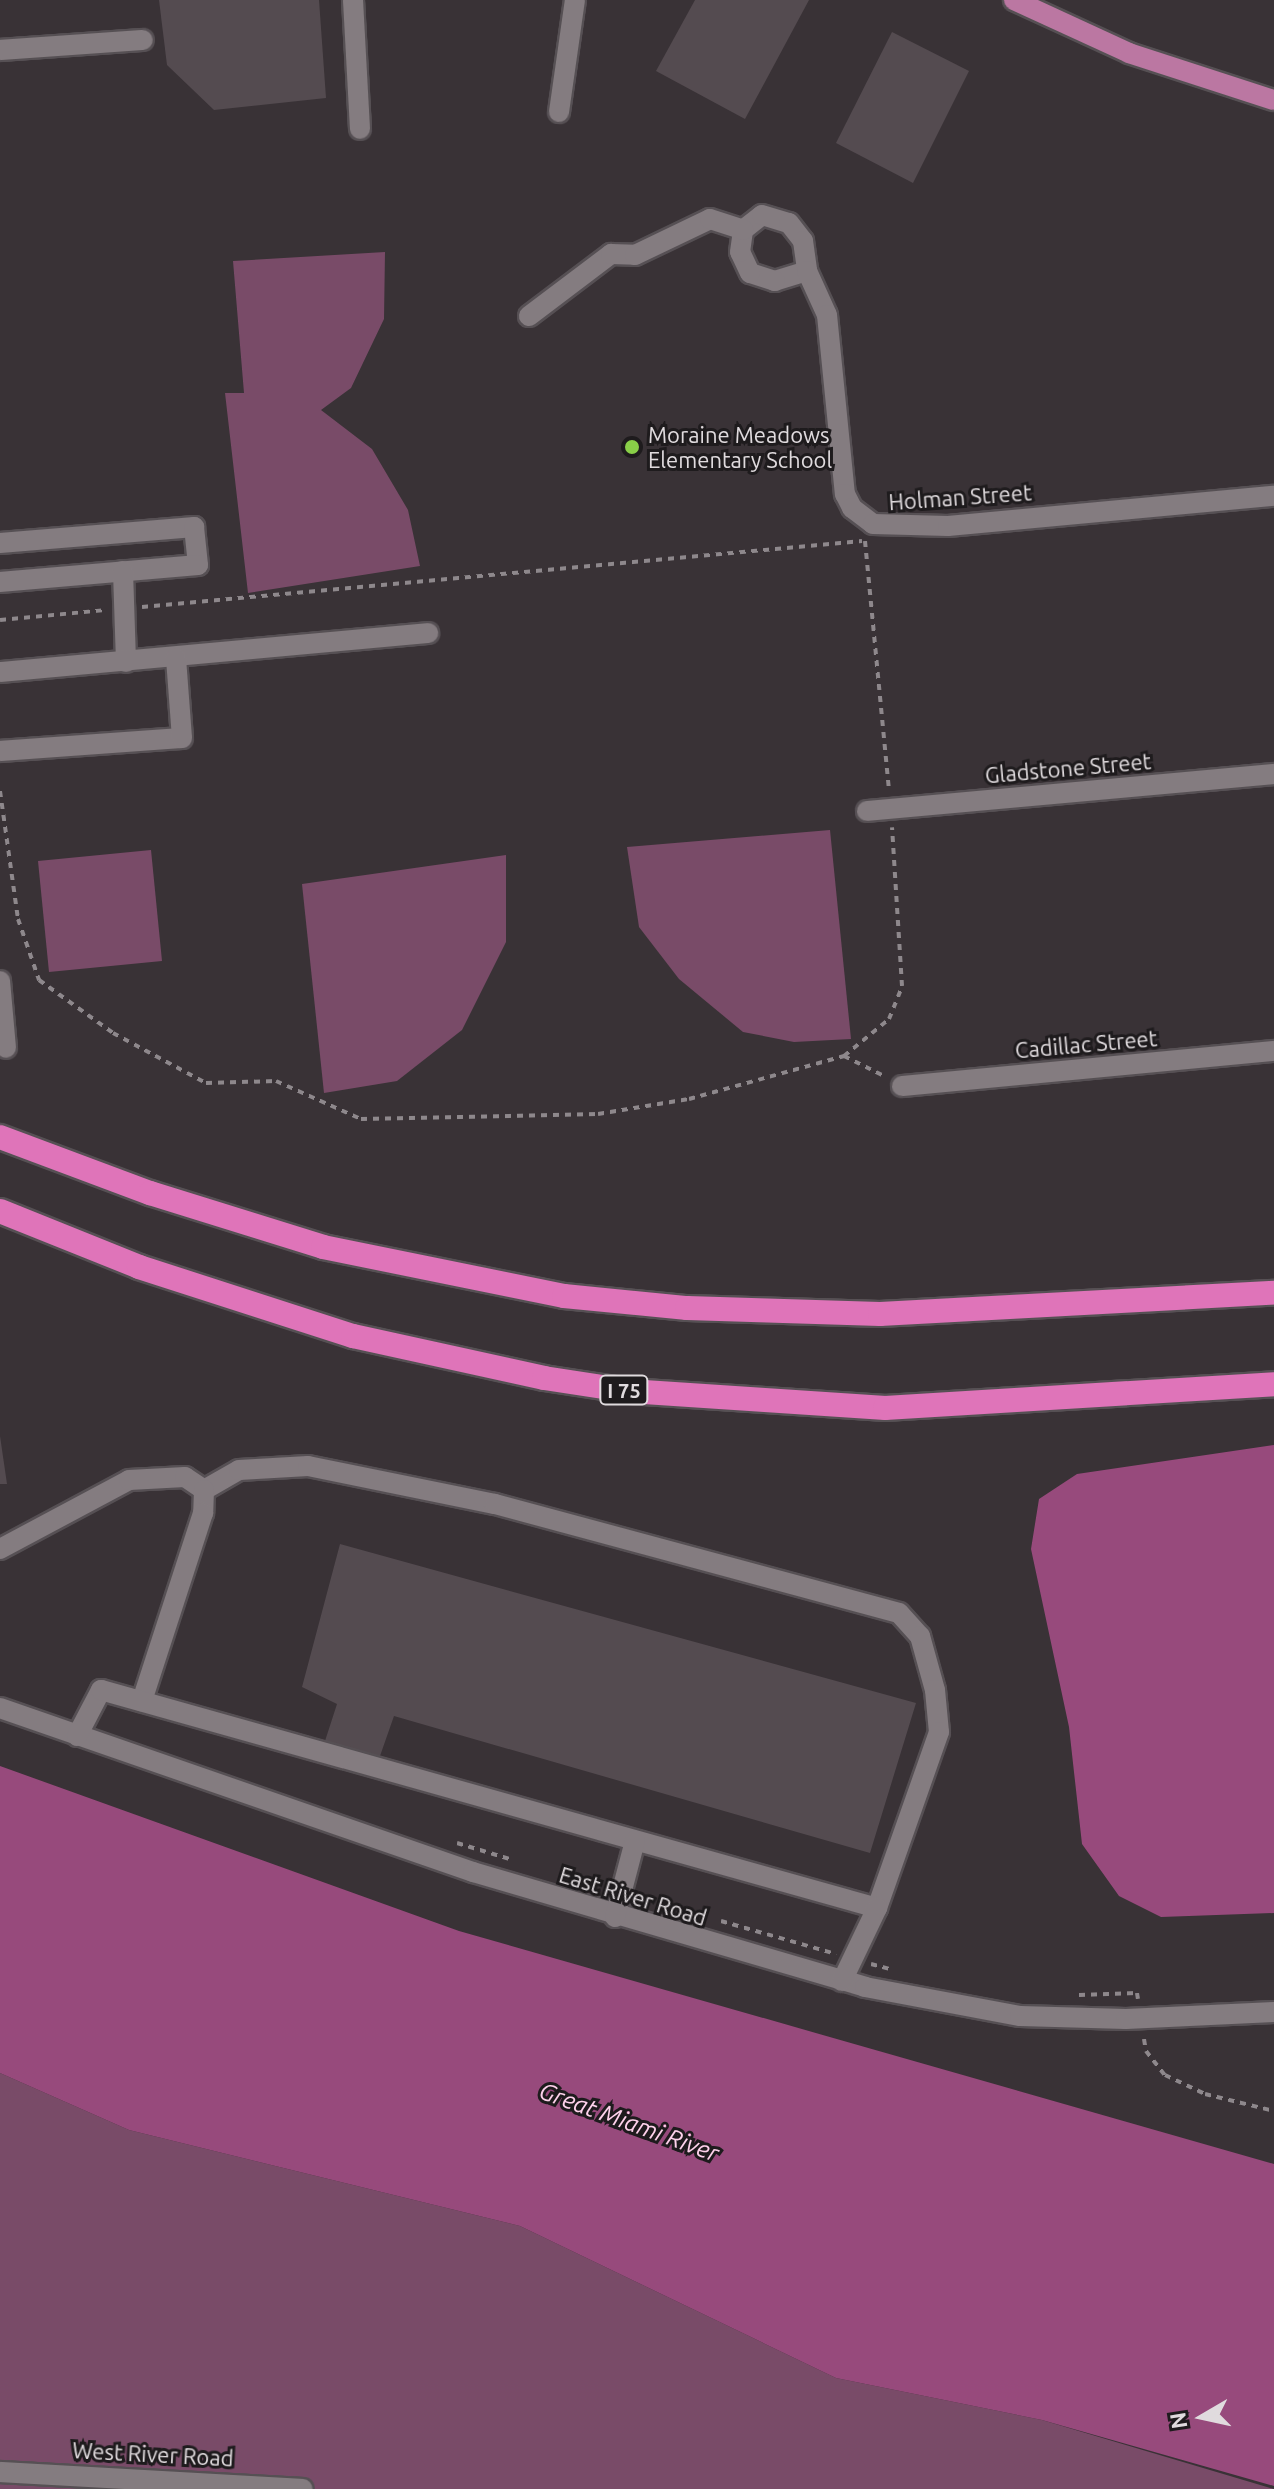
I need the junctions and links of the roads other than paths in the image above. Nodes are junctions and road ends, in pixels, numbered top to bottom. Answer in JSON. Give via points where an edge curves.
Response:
{"nodes":[{"id":1,"x":353,"y":0,"type":"edge"},
{"id":2,"x":575,"y":0,"type":"edge"},
{"id":3,"x":1014,"y":0,"type":"edge"},
{"id":4,"x":143,"y":40,"type":"dead end"},
{"id":5,"x":0,"y":50,"type":"edge"},
{"id":6,"x":1274,"y":100,"type":"edge"},
{"id":7,"x":559,"y":112,"type":"dead end"},
{"id":8,"x":360,"y":129,"type":"dead end"},
{"id":9,"x":743,"y":230,"type":"junction"},
{"id":10,"x":807,"y":271,"type":"junction"},
{"id":11,"x":529,"y":316,"type":"dead end"},
{"id":12,"x":1274,"y":496,"type":"edge"},
{"id":13,"x":0,"y":543,"type":"edge"},
{"id":14,"x":123,"y":571,"type":"junction"},
{"id":15,"x":0,"y":582,"type":"edge"},
{"id":16,"x":428,"y":633,"type":"dead end"},
{"id":17,"x":176,"y":658,"type":"junction"},
{"id":18,"x":126,"y":662,"type":"junction"},
{"id":19,"x":0,"y":672,"type":"edge"},
{"id":20,"x":0,"y":751,"type":"edge"},
{"id":21,"x":1274,"y":774,"type":"edge"},
{"id":22,"x":867,"y":811,"type":"dead end"},
{"id":23,"x":0,"y":981,"type":"edge"},
{"id":24,"x":6,"y":1048,"type":"dead end"},
{"id":25,"x":1274,"y":1051,"type":"edge"},
{"id":26,"x":902,"y":1086,"type":"road end"},
{"id":27,"x":0,"y":1137,"type":"edge"},
{"id":28,"x":0,"y":1211,"type":"edge"},
{"id":29,"x":1274,"y":1293,"type":"edge"},
{"id":30,"x":1274,"y":1384,"type":"edge"},
{"id":31,"x":204,"y":1490,"type":"junction"},
{"id":32,"x":0,"y":1549,"type":"edge"},
{"id":33,"x":142,"y":1701,"type":"junction"},
{"id":34,"x":0,"y":1708,"type":"edge"},
{"id":35,"x":77,"y":1736,"type":"junction"},
{"id":36,"x":635,"y":1841,"type":"junction"},
{"id":37,"x":877,"y":1908,"type":"junction"},
{"id":38,"x":615,"y":1917,"type":"junction"},
{"id":39,"x":842,"y":1981,"type":"junction"},
{"id":40,"x":1274,"y":2012,"type":"edge"},
{"id":41,"x":0,"y":2472,"type":"edge"},
{"id":42,"x":303,"y":2489,"type":"edge"}],
"edges":[{"from":1,"to":8,"type":"street"},
{"from":2,"to":7,"type":"street"},
{"from":3,"to":6,"type":"main road","via":[[1129,53]]},
{"from":4,"to":5,"type":"street"},
{"from":9,"to":10,"type":"street","via":[[740,252],[750,273],[775,281]]},
{"from":9,"to":10,"type":"street","name":"Holman Street","via":[[762,215],[789,223],[803,241]]},
{"from":9,"to":11,"type":"street","via":[[710,219],[635,255],[611,254]]},
{"from":10,"to":12,"type":"street","name":"Holman Street","via":[[827,315],[845,494],[869,533]]},
{"from":13,"to":14,"type":"street","via":[[194,527],[198,565]]},
{"from":14,"to":15,"type":"street"},
{"from":14,"to":18,"type":"street"},
{"from":16,"to":17,"type":"street"},
{"from":17,"to":18,"type":"street"},
{"from":17,"to":20,"type":"street","via":[[182,738]]},
{"from":18,"to":19,"type":"street"},
{"from":21,"to":22,"type":"street","name":"Gladstone Street"},
{"from":23,"to":24,"type":"street"},
{"from":25,"to":26,"type":"street","name":"Cadillac Street"},
{"from":27,"to":29,"type":"highway","via":[[150,1193],[323,1247],[564,1296],[687,1308],[880,1314]]},
{"from":28,"to":30,"type":"highway","number":"I 75","via":[[139,1267],[353,1336],[629,1391],[885,1408]]},
{"from":31,"to":32,"type":"street","via":[[185,1477],[129,1480]]},
{"from":31,"to":33,"type":"street","via":[[203,1513]]},
{"from":31,"to":37,"type":"street","via":[[239,1470],[308,1466],[495,1504],[899,1613],[920,1636],[935,1690],[939,1732]]},
{"from":33,"to":35,"type":"street","via":[[101,1690]]},
{"from":33,"to":36,"type":"street"},
{"from":34,"to":35,"type":"street","name":"East River Road"},
{"from":35,"to":38,"type":"street","name":"East River Road","via":[[267,1805]]},
{"from":36,"to":37,"type":"street"},
{"from":36,"to":38,"type":"street"},
{"from":37,"to":39,"type":"street"},
{"from":38,"to":39,"type":"street","name":"East River Road"},
{"from":39,"to":40,"type":"street","name":"East River Road","via":[[975,2011],[1141,2018]]},
{"from":41,"to":42,"type":"street","name":"West River Road"}]}
